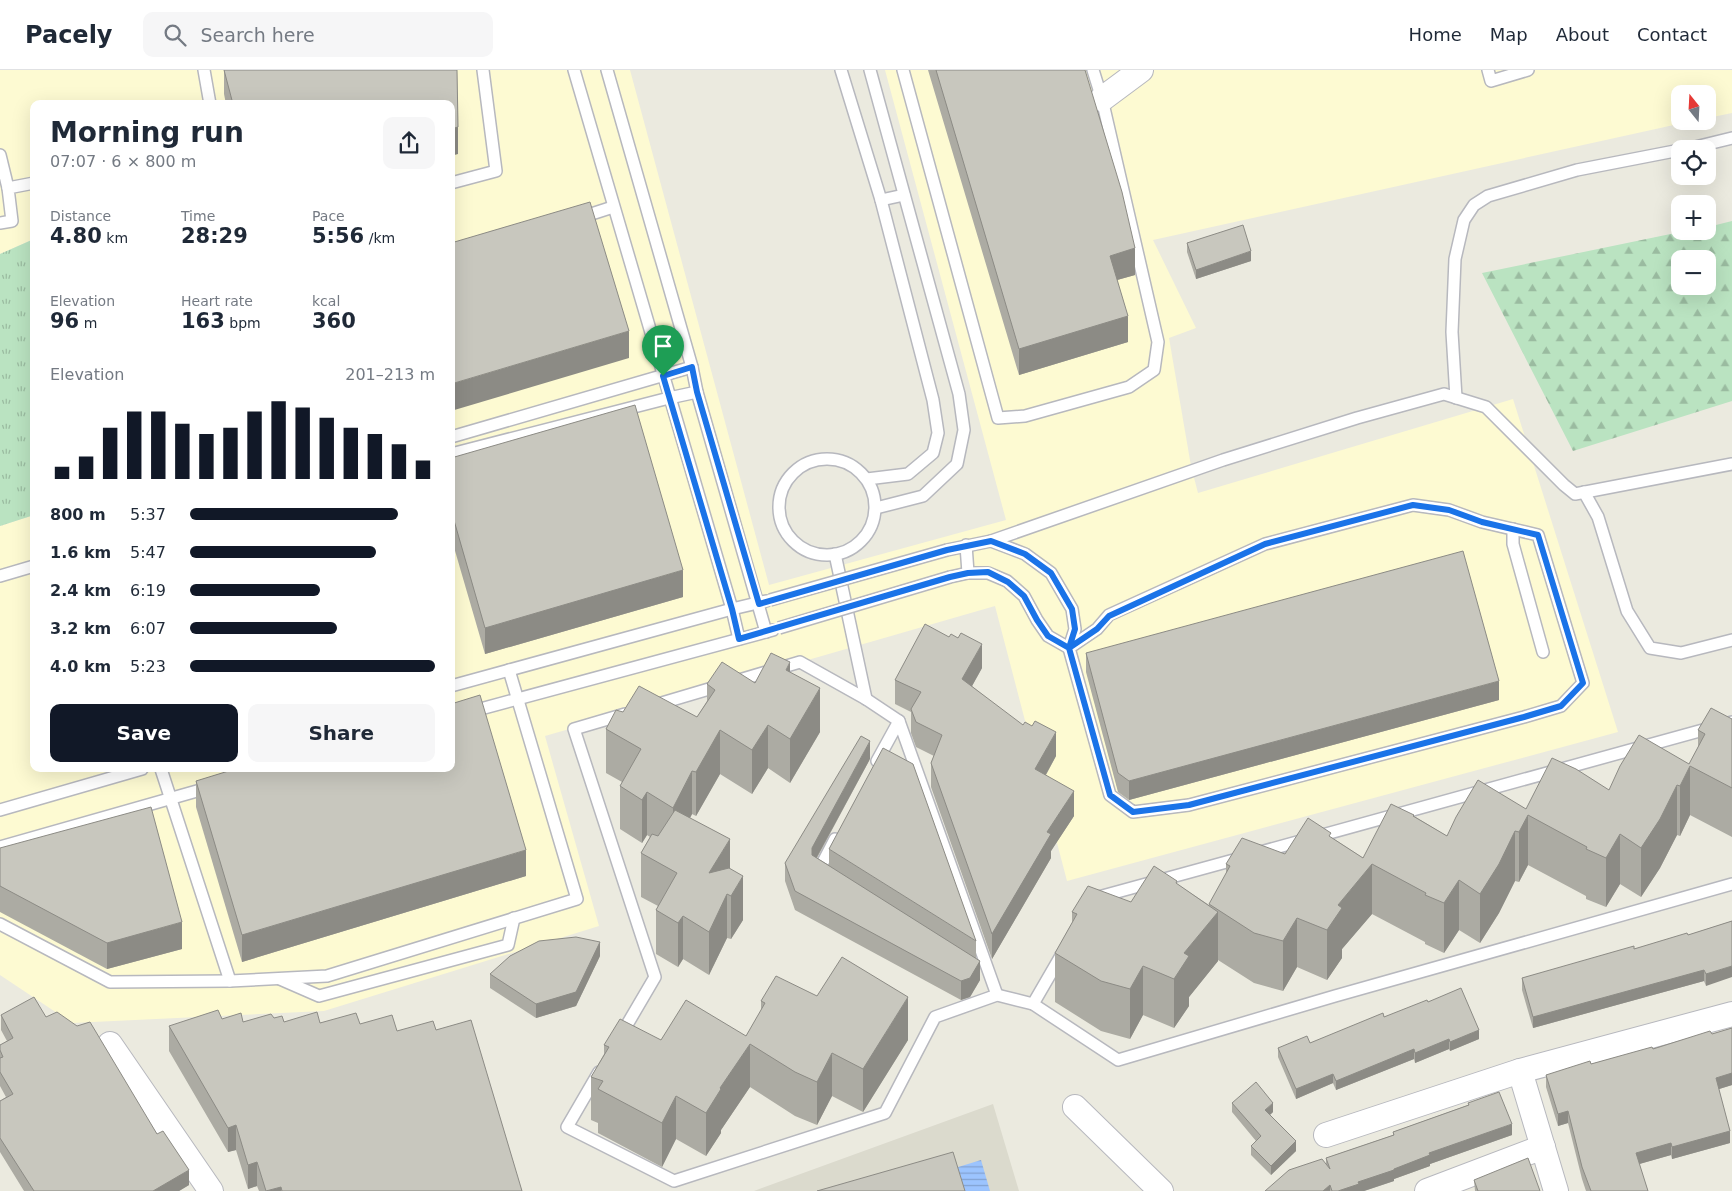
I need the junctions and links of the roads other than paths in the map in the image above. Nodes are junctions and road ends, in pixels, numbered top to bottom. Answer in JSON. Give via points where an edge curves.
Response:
{"nodes":[{"id":1,"x":204,"y":70,"type":"edge"},
{"id":2,"x":483,"y":70,"type":"edge"},
{"id":3,"x":574,"y":70,"type":"edge"},
{"id":4,"x":607,"y":70,"type":"edge"},
{"id":5,"x":841,"y":70,"type":"edge"},
{"id":6,"x":870,"y":70,"type":"edge"},
{"id":7,"x":903,"y":70,"type":"edge"},
{"id":8,"x":1093,"y":70,"type":"edge"},
{"id":9,"x":1141,"y":70,"type":"edge"},
{"id":10,"x":1488,"y":70,"type":"edge"},
{"id":11,"x":1528,"y":70,"type":"edge"},
{"id":12,"x":1102,"y":99,"type":"junction"},
{"id":13,"x":209,"y":100,"type":"edge"},
{"id":14,"x":1732,"y":138,"type":"edge"},
{"id":15,"x":1716,"y":142,"type":"edge"},
{"id":16,"x":1671,"y":152,"type":"edge"},
{"id":17,"x":0,"y":155,"type":"edge"},
{"id":18,"x":455,"y":182,"type":"edge"},
{"id":19,"x":30,"y":184,"type":"edge"},
{"id":20,"x":8,"y":188,"type":"junction"},
{"id":21,"x":904,"y":195,"type":"junction"},
{"id":22,"x":881,"y":200,"type":"junction"},
{"id":23,"x":613,"y":207,"type":"junction"},
{"id":24,"x":571,"y":221,"type":"edge"},
{"id":25,"x":0,"y":223,"type":"edge"},
{"id":26,"x":692,"y":367,"type":"junction"},
{"id":27,"x":663,"y":376,"type":"junction"},
{"id":28,"x":697,"y":392,"type":"junction"},
{"id":29,"x":669,"y":398,"type":"junction"},
{"id":30,"x":1456,"y":398,"type":"junction"},
{"id":31,"x":455,"y":436,"type":"edge"},
{"id":32,"x":455,"y":453,"type":"edge"},
{"id":33,"x":1732,"y":464,"type":"edge"},
{"id":34,"x":867,"y":479,"type":"junction"},
{"id":35,"x":1584,"y":492,"type":"junction"},
{"id":36,"x":876,"y":508,"type":"junction"},
{"id":37,"x":1513,"y":529,"type":"junction"},
{"id":38,"x":991,"y":541,"type":"junction"},
{"id":39,"x":966,"y":545,"type":"junction"},
{"id":40,"x":836,"y":554,"type":"junction"},
{"id":41,"x":30,"y":567,"type":"edge"},
{"id":42,"x":968,"y":573,"type":"junction"},
{"id":43,"x":0,"y":576,"type":"edge"},
{"id":44,"x":764,"y":602,"type":"junction"},
{"id":45,"x":732,"y":609,"type":"junction"},
{"id":46,"x":766,"y":632,"type":"junction"},
{"id":47,"x":739,"y":639,"type":"junction"},
{"id":48,"x":1732,"y":640,"type":"edge"},
{"id":49,"x":1069,"y":648,"type":"junction"},
{"id":50,"x":1543,"y":652,"type":"dead end"},
{"id":51,"x":510,"y":670,"type":"junction"},
{"id":52,"x":455,"y":685,"type":"edge"},
{"id":53,"x":517,"y":698,"type":"junction"},
{"id":54,"x":866,"y":699,"type":"junction"},
{"id":55,"x":455,"y":716,"type":"edge"},
{"id":56,"x":899,"y":721,"type":"junction"},
{"id":57,"x":1732,"y":722,"type":"edge"},
{"id":58,"x":874,"y":768,"type":"edge"},
{"id":59,"x":132,"y":772,"type":"edge"},
{"id":60,"x":162,"y":772,"type":"edge"},
{"id":61,"x":218,"y":785,"type":"edge"},
{"id":62,"x":170,"y":799,"type":"junction"},
{"id":63,"x":0,"y":810,"type":"edge"},
{"id":64,"x":842,"y":827,"type":"edge"},
{"id":65,"x":0,"y":847,"type":"edge"},
{"id":66,"x":836,"y":880,"type":"edge"},
{"id":67,"x":1732,"y":884,"type":"edge"},
{"id":68,"x":1088,"y":907,"type":"edge"},
{"id":69,"x":514,"y":918,"type":"junction"},
{"id":70,"x":0,"y":924,"type":"edge"},
{"id":71,"x":1065,"y":948,"type":"edge"},
{"id":72,"x":975,"y":968,"type":"edge"},
{"id":73,"x":990,"y":977,"type":"junction"},
{"id":74,"x":278,"y":978,"type":"junction"},
{"id":75,"x":230,"y":981,"type":"junction"},
{"id":76,"x":998,"y":995,"type":"junction"},
{"id":77,"x":1033,"y":1004,"type":"junction"},
{"id":78,"x":1732,"y":1014,"type":"edge"},
{"id":79,"x":110,"y":1044,"type":"dead end"},
{"id":80,"x":616,"y":1044,"type":"edge"},
{"id":81,"x":606,"y":1060,"type":"edge"},
{"id":82,"x":1520,"y":1071,"type":"junction"},
{"id":83,"x":1075,"y":1107,"type":"dead end"},
{"id":84,"x":1326,"y":1135,"type":"dead end"},
{"id":85,"x":1543,"y":1147,"type":"junction"},
{"id":86,"x":1150,"y":1188,"type":"edge"},
{"id":87,"x":211,"y":1191,"type":"edge"},
{"id":88,"x":1427,"y":1191,"type":"edge"},
{"id":89,"x":1556,"y":1191,"type":"edge"}],
"edges":[{"from":1,"to":13,"type":"lane"},
{"from":2,"to":18,"type":"lane","via":[[496,171]]},
{"from":3,"to":23,"type":"lane"},
{"from":4,"to":26,"type":"lane"},
{"from":5,"to":22,"type":"lane"},
{"from":6,"to":21,"type":"lane"},
{"from":7,"to":12,"type":"lane","via":[[998,418],[1025,416],[1130,387],[1154,370],[1158,342]]},
{"from":8,"to":12,"type":"lane"},
{"from":9,"to":12,"type":"street"},
{"from":10,"to":11,"type":"lane","via":[[1491,80]]},
{"from":14,"to":15,"type":"lane"},
{"from":16,"to":30,"type":"lane","via":[[1577,170],[1488,196],[1474,205],[1464,220],[1455,259],[1452,332]]},
{"from":17,"to":20,"type":"lane"},
{"from":19,"to":20,"type":"lane"},
{"from":20,"to":25,"type":"lane","via":[[12,221]]},
{"from":21,"to":22,"type":"lane"},
{"from":21,"to":36,"type":"lane","via":[[958,394],[964,430],[957,464],[923,496]]},
{"from":22,"to":34,"type":"lane","via":[[933,400],[938,433],[933,453],[908,474]]},
{"from":23,"to":24,"type":"lane"},
{"from":23,"to":27,"type":"lane"},
{"from":26,"to":27,"type":"lane"},
{"from":26,"to":28,"type":"lane"},
{"from":27,"to":29,"type":"lane"},
{"from":27,"to":31,"type":"lane"},
{"from":28,"to":29,"type":"lane"},
{"from":28,"to":44,"type":"lane"},
{"from":29,"to":32,"type":"lane"},
{"from":29,"to":45,"type":"lane"},
{"from":30,"to":35,"type":"lane","via":[[1486,406],[1564,485],[1576,494]]},
{"from":30,"to":38,"type":"lane","via":[[1444,394],[1357,418],[1223,460]]},
{"from":33,"to":35,"type":"lane"},
{"from":34,"to":36,"type":"lane","via":[[874,493]]},
{"from":34,"to":40,"type":"lane","via":[[843,461],[828,458],[798,468],[781,492],[782,524],[791,538],[803,549],[819,554]]},
{"from":35,"to":48,"type":"lane","via":[[1598,517],[1627,611],[1650,648],[1681,653]]},
{"from":36,"to":40,"type":"lane","via":[[864,538],[851,549]]},
{"from":37,"to":49,"type":"lane","via":[[1449,510],[1413,505],[1265,544],[1109,616],[1097,629]]},
{"from":37,"to":49,"type":"lane","via":[[1538,535],[1583,683],[1561,706],[1524,717],[1189,805],[1133,812],[1110,795]]},
{"from":37,"to":50,"type":"lane","via":[[1513,544]]},
{"from":38,"to":39,"type":"lane"},
{"from":38,"to":49,"type":"lane","via":[[1025,554],[1051,573],[1072,609],[1075,629]]},
{"from":39,"to":42,"type":"lane"},
{"from":39,"to":44,"type":"lane","bridge":true},
{"from":40,"to":54,"type":"lane"},
{"from":41,"to":43,"type":"lane"},
{"from":42,"to":46,"type":"lane","bridge":true},
{"from":42,"to":49,"type":"lane","via":[[988,572],[1008,582],[1024,596],[1048,636]]},
{"from":44,"to":45,"type":"lane"},
{"from":44,"to":46,"type":"lane"},
{"from":45,"to":47,"type":"lane"},
{"from":45,"to":51,"type":"lane"},
{"from":46,"to":47,"type":"lane"},
{"from":47,"to":53,"type":"lane"},
{"from":51,"to":52,"type":"lane"},
{"from":51,"to":53,"type":"lane"},
{"from":53,"to":55,"type":"lane"},
{"from":53,"to":69,"type":"lane","via":[[577,899]]},
{"from":54,"to":56,"type":"lane"},
{"from":54,"to":80,"type":"lane","via":[[800,662],[574,729],[655,977]]},
{"from":56,"to":58,"type":"lane"},
{"from":56,"to":73,"type":"lane"},
{"from":57,"to":68,"type":"lane","via":[[1093,899]]},
{"from":59,"to":63,"type":"lane"},
{"from":60,"to":62,"type":"lane"},
{"from":61,"to":62,"type":"lane"},
{"from":62,"to":65,"type":"lane"},
{"from":62,"to":75,"type":"lane"},
{"from":64,"to":66,"type":"lane","via":[[819,870]]},
{"from":67,"to":77,"type":"lane","via":[[1118,1060]]},
{"from":69,"to":74,"type":"lane","via":[[326,976]]},
{"from":69,"to":74,"type":"lane","via":[[508,945],[319,996]]},
{"from":70,"to":75,"type":"lane","via":[[110,982]]},
{"from":71,"to":77,"type":"lane"},
{"from":72,"to":73,"type":"lane"},
{"from":73,"to":76,"type":"lane"},
{"from":74,"to":75,"type":"lane"},
{"from":76,"to":77,"type":"lane"},
{"from":76,"to":81,"type":"lane","via":[[935,1018],[885,1113],[674,1181],[567,1127]]},
{"from":78,"to":82,"type":"street"},
{"from":79,"to":87,"type":"street"},
{"from":82,"to":84,"type":"street"},
{"from":82,"to":85,"type":"street"},
{"from":83,"to":86,"type":"street"},
{"from":85,"to":88,"type":"street"},
{"from":85,"to":89,"type":"street"}]}
